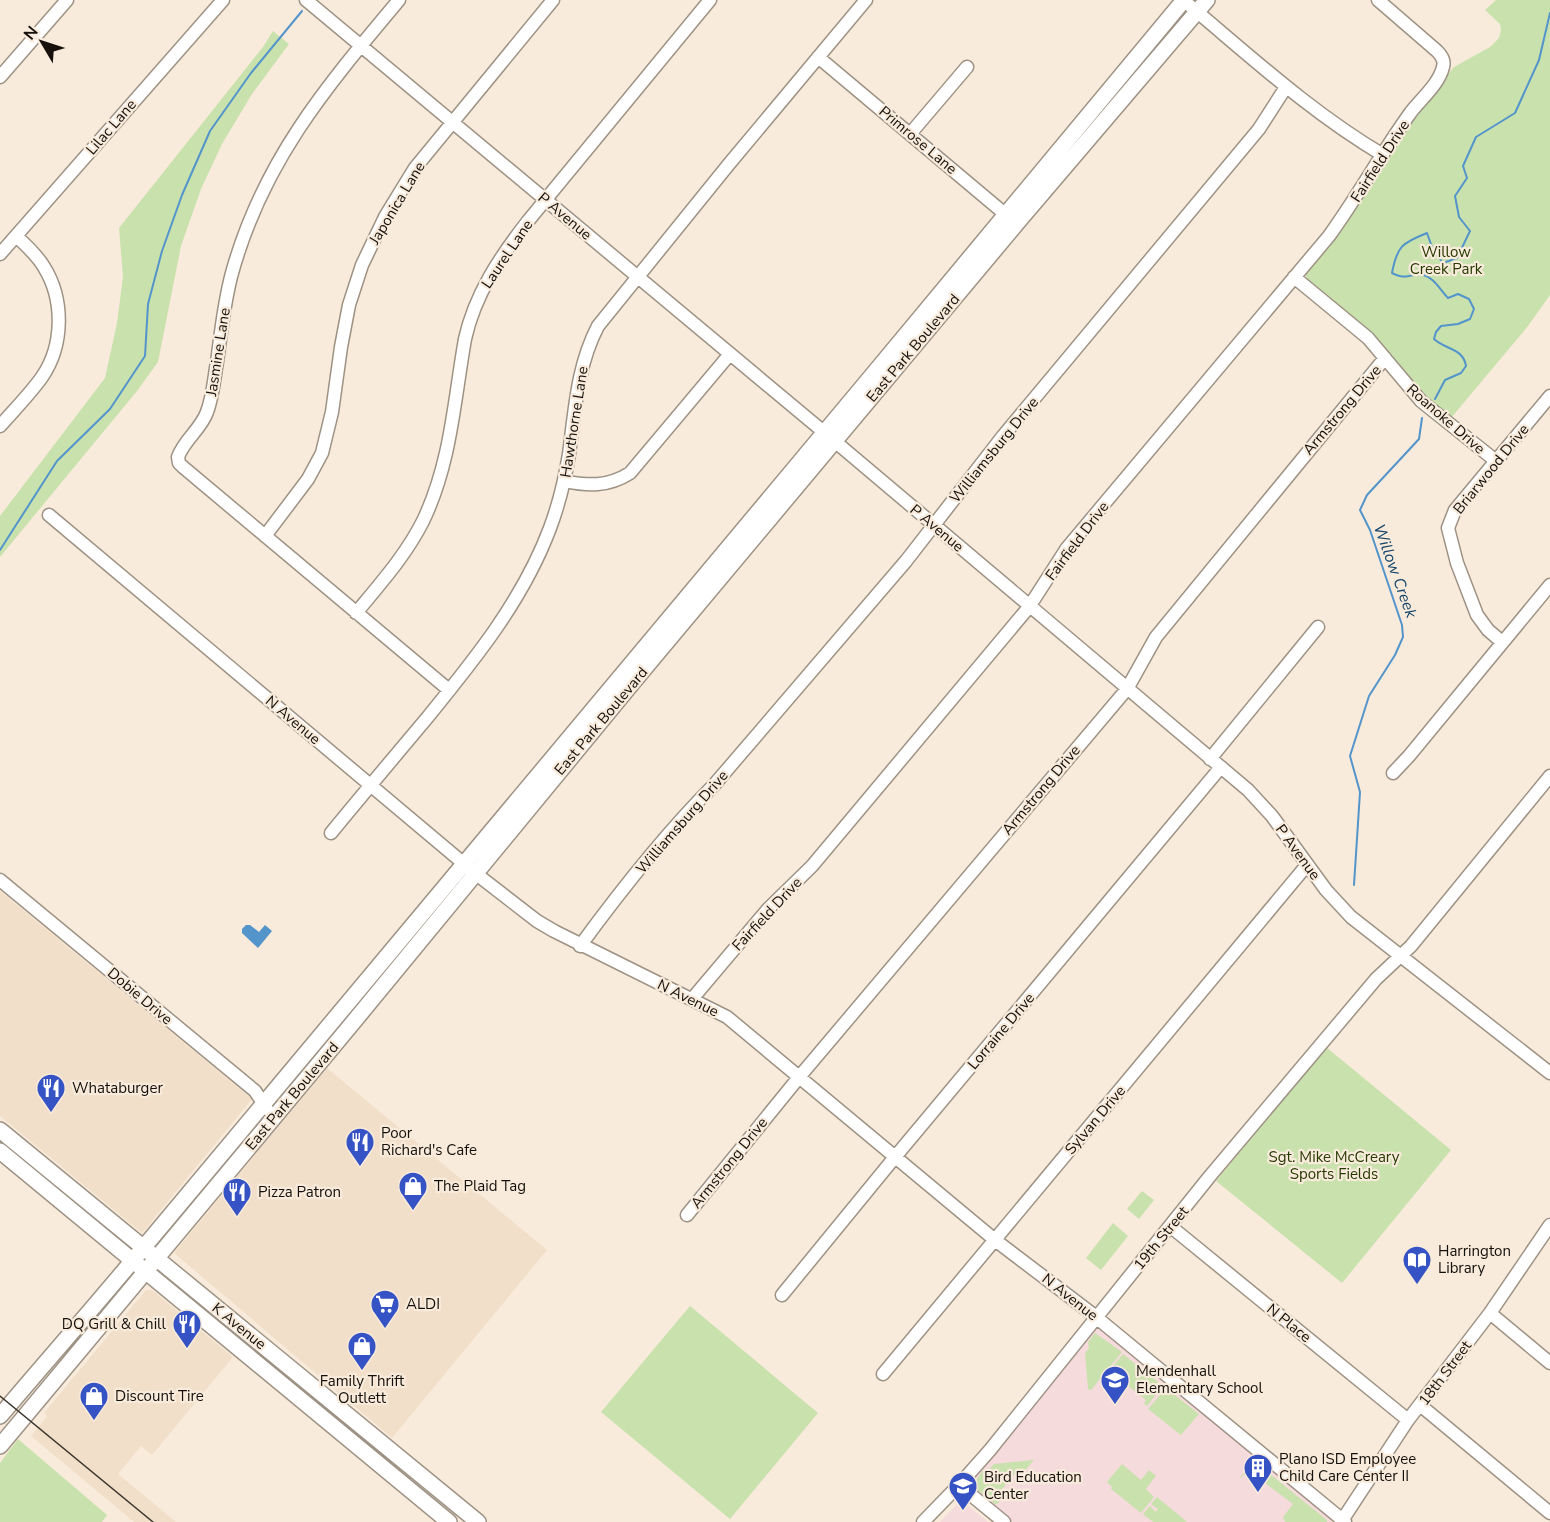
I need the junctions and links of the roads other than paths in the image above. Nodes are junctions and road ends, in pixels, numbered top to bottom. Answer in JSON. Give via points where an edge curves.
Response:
{"nodes":[{"id":1,"x":67,"y":0,"type":"edge"},
{"id":2,"x":223,"y":0,"type":"edge"},
{"id":3,"x":306,"y":0,"type":"edge"},
{"id":4,"x":399,"y":0,"type":"edge"},
{"id":5,"x":552,"y":0,"type":"edge"},
{"id":6,"x":710,"y":0,"type":"edge"},
{"id":7,"x":866,"y":0,"type":"edge"},
{"id":8,"x":1184,"y":0,"type":"edge"},
{"id":9,"x":1378,"y":0,"type":"edge"},
{"id":10,"x":1202,"y":6,"type":"edge"},
{"id":11,"x":361,"y":45,"type":"junction"},
{"id":12,"x":818,"y":57,"type":"junction"},
{"id":13,"x":967,"y":67,"type":"dead end"},
{"id":14,"x":1128,"y":68,"type":"junction"},
{"id":15,"x":0,"y":77,"type":"edge"},
{"id":16,"x":1141,"y":79,"type":"junction"},
{"id":17,"x":1286,"y":87,"type":"junction"},
{"id":18,"x":452,"y":122,"type":"junction"},
{"id":19,"x":910,"y":134,"type":"junction"},
{"id":20,"x":1383,"y":155,"type":"junction"},
{"id":21,"x":546,"y":200,"type":"junction"},
{"id":22,"x":1011,"y":219,"type":"junction"},
{"id":23,"x":16,"y":236,"type":"junction"},
{"id":24,"x":0,"y":254,"type":"edge"},
{"id":25,"x":1294,"y":277,"type":"junction"},
{"id":26,"x":638,"y":278,"type":"junction"},
{"id":27,"x":730,"y":354,"type":"junction"},
{"id":28,"x":1385,"y":358,"type":"junction"},
{"id":29,"x":1550,"y":396,"type":"edge"},
{"id":30,"x":0,"y":426,"type":"edge"},
{"id":31,"x":830,"y":437,"type":"junction"},
{"id":32,"x":1496,"y":461,"type":"junction"},
{"id":33,"x":564,"y":481,"type":"junction"},
{"id":34,"x":49,"y":515,"type":"dead end"},
{"id":35,"x":934,"y":525,"type":"junction"},
{"id":36,"x":265,"y":536,"type":"junction"},
{"id":37,"x":1550,"y":585,"type":"edge"},
{"id":38,"x":1029,"y":606,"type":"junction"},
{"id":39,"x":356,"y":614,"type":"junction"},
{"id":40,"x":1318,"y":627,"type":"dead end"},
{"id":41,"x":1502,"y":642,"type":"junction"},
{"id":42,"x":1127,"y":689,"type":"junction"},
{"id":43,"x":449,"y":690,"type":"junction"},
{"id":44,"x":1210,"y":759,"type":"junction"},
{"id":45,"x":1221,"y":767,"type":"junction"},
{"id":46,"x":1392,"y":772,"type":"dead end"},
{"id":47,"x":1550,"y":776,"type":"edge"},
{"id":48,"x":371,"y":785,"type":"junction"},
{"id":49,"x":331,"y":833,"type":"dead end"},
{"id":50,"x":1307,"y":865,"type":"junction"},
{"id":51,"x":469,"y":868,"type":"junction"},
{"id":52,"x":0,"y":880,"type":"edge"},
{"id":53,"x":580,"y":946,"type":"junction"},
{"id":54,"x":1400,"y":956,"type":"junction"},
{"id":55,"x":692,"y":999,"type":"junction"},
{"id":56,"x":1550,"y":1073,"type":"edge"},
{"id":57,"x":800,"y":1076,"type":"junction"},
{"id":58,"x":264,"y":1103,"type":"junction"},
{"id":59,"x":272,"y":1119,"type":"junction"},
{"id":60,"x":0,"y":1130,"type":"edge"},
{"id":61,"x":0,"y":1151,"type":"edge"},
{"id":62,"x":895,"y":1157,"type":"junction"},
{"id":63,"x":687,"y":1215,"type":"dead end"},
{"id":64,"x":1550,"y":1225,"type":"edge"},
{"id":65,"x":1170,"y":1226,"type":"junction"},
{"id":66,"x":995,"y":1240,"type":"junction"},
{"id":67,"x":143,"y":1248,"type":"junction"},
{"id":68,"x":156,"y":1258,"type":"junction"},
{"id":69,"x":132,"y":1261,"type":"junction"},
{"id":70,"x":145,"y":1272,"type":"junction"},
{"id":71,"x":782,"y":1295,"type":"dead end"},
{"id":72,"x":1490,"y":1313,"type":"junction"},
{"id":73,"x":1097,"y":1318,"type":"junction"},
{"id":74,"x":66,"y":1339,"type":"junction"},
{"id":75,"x":81,"y":1349,"type":"junction"},
{"id":76,"x":1550,"y":1363,"type":"edge"},
{"id":77,"x":883,"y":1374,"type":"dead end"},
{"id":78,"x":309,"y":1383,"type":"junction"},
{"id":79,"x":298,"y":1398,"type":"junction"},
{"id":80,"x":1420,"y":1405,"type":"junction"},
{"id":81,"x":0,"y":1416,"type":"edge"},
{"id":82,"x":1408,"y":1420,"type":"junction"},
{"id":83,"x":379,"y":1440,"type":"junction"},
{"id":84,"x":0,"y":1446,"type":"edge"},
{"id":85,"x":367,"y":1455,"type":"junction"},
{"id":86,"x":959,"y":1485,"type":"junction"},
{"id":87,"x":1550,"y":1514,"type":"edge"},
{"id":88,"x":1343,"y":1521,"type":"edge"},
{"id":89,"x":449,"y":1522,"type":"edge"},
{"id":90,"x":478,"y":1522,"type":"edge"},
{"id":91,"x":923,"y":1522,"type":"edge"},
{"id":92,"x":1004,"y":1522,"type":"edge"}],
"edges":[{"from":1,"to":15,"type":"street"},
{"from":2,"to":23,"type":"street","name":"Lilac Lane"},
{"from":3,"to":11,"type":"street","name":"P Avenue"},
{"from":4,"to":11,"type":"street","name":"Jasmine Lane"},
{"from":5,"to":18,"type":"street","name":"Japonica Lane"},
{"from":6,"to":21,"type":"street","name":"Laurel Lane"},
{"from":7,"to":12,"type":"street","name":"Hawthorne Lane"},
{"from":8,"to":10,"type":"street"},
{"from":8,"to":14,"type":"main road","name":"East Park Boulevard"},
{"from":9,"to":20,"type":"street","name":"Fairfield Drive","via":[[1443,59],[1437,79]]},
{"from":10,"to":16,"type":"main road","name":"East Park Boulevard"},
{"from":10,"to":17,"type":"street"},
{"from":11,"to":18,"type":"street","name":"P Avenue"},
{"from":11,"to":36,"type":"street","name":"Jasmine Lane","via":[[294,133],[248,225],[228,288],[209,406],[178,457],[183,467]]},
{"from":12,"to":19,"type":"street","name":"Primrose Lane"},
{"from":12,"to":26,"type":"street","name":"Hawthorne Lane"},
{"from":13,"to":19,"type":"street"},
{"from":14,"to":16,"type":"main road"},
{"from":14,"to":22,"type":"main road","name":"East Park Boulevard"},
{"from":16,"to":22,"type":"main road","name":"East Park Boulevard"},
{"from":17,"to":20,"type":"street"},
{"from":17,"to":35,"type":"street","name":"Williamsburg Drive","via":[[1259,129],[1003,436]]},
{"from":18,"to":21,"type":"street","name":"P Avenue"},
{"from":18,"to":36,"type":"street","name":"Japonica Lane","via":[[404,185],[369,249],[347,316],[332,412],[321,453],[308,479]]},
{"from":19,"to":22,"type":"street","name":"Primrose Lane"},
{"from":20,"to":25,"type":"street","name":"Fairfield Drive","via":[[1351,205]]},
{"from":21,"to":26,"type":"street","name":"P Avenue"},
{"from":21,"to":39,"type":"street","name":"Laurel Lane","via":[[504,253],[472,312],[461,356],[447,454],[423,520],[403,555]]},
{"from":22,"to":31,"type":"main road","name":"East Park Boulevard"},
{"from":23,"to":24,"type":"street","name":"Lilac Lane"},
{"from":23,"to":30,"type":"street","via":[[38,259],[52,284],[58,330],[41,378]]},
{"from":25,"to":28,"type":"street","name":"Roanoke Drive","via":[[1368,338]]},
{"from":25,"to":38,"type":"street","name":"Fairfield Drive","via":[[1067,548]]},
{"from":26,"to":27,"type":"street","name":"P Avenue"},
{"from":26,"to":33,"type":"street","name":"Hawthorne Lane","via":[[598,326],[589,346],[578,379]]},
{"from":27,"to":31,"type":"street","name":"P Avenue"},
{"from":27,"to":33,"type":"street","via":[[630,473],[604,484]]},
{"from":28,"to":32,"type":"street","name":"Roanoke Drive","via":[[1421,401]]},
{"from":28,"to":42,"type":"street","name":"Armstrong Drive","via":[[1156,637]]},
{"from":29,"to":32,"type":"street","name":"Briarwood Drive"},
{"from":31,"to":35,"type":"street","name":"P Avenue"},
{"from":31,"to":51,"type":"main road","name":"East Park Boulevard"},
{"from":32,"to":41,"type":"street","name":"Briarwood Drive","via":[[1455,510],[1448,528],[1477,615]]},
{"from":33,"to":43,"type":"street","name":"Hawthorne Lane","via":[[533,568],[509,611]]},
{"from":34,"to":48,"type":"street","name":"N Avenue"},
{"from":35,"to":38,"type":"street","name":"P Avenue"},
{"from":35,"to":53,"type":"street","name":"Williamsburg Drive","via":[[608,908]]},
{"from":36,"to":39,"type":"street","name":"Jasmine Lane"},
{"from":37,"to":41,"type":"street"},
{"from":38,"to":42,"type":"street","name":"P Avenue"},
{"from":38,"to":55,"type":"street","name":"Fairfield Drive","via":[[812,866],[759,919]]},
{"from":39,"to":43,"type":"street","name":"Jasmine Lane"},
{"from":40,"to":44,"type":"street"},
{"from":41,"to":46,"type":"street"},
{"from":42,"to":44,"type":"street","name":"P Avenue"},
{"from":42,"to":57,"type":"street","name":"Armstrong Drive"},
{"from":43,"to":48,"type":"street","name":"Hawthorne Lane"},
{"from":44,"to":45,"type":"street","name":"P Avenue"},
{"from":45,"to":50,"type":"street","name":"P Avenue","via":[[1261,801]]},
{"from":45,"to":62,"type":"street","name":"Lorraine Drive"},
{"from":47,"to":54,"type":"street","name":"19th Street"},
{"from":48,"to":49,"type":"street","name":"Hawthorne Lane"},
{"from":48,"to":51,"type":"street","name":"N Avenue"},
{"from":50,"to":54,"type":"street","name":"P Avenue","via":[[1347,914]]},
{"from":50,"to":66,"type":"street","name":"Sylvan Drive"},
{"from":51,"to":53,"type":"street","name":"N Avenue","via":[[537,921]]},
{"from":51,"to":58,"type":"main road","name":"East Park Boulevard"},
{"from":51,"to":59,"type":"main road","name":"East Park Boulevard"},
{"from":52,"to":58,"type":"street","name":"Dobie Drive","via":[[255,1091]]},
{"from":53,"to":55,"type":"street","name":"N Avenue"},
{"from":54,"to":56,"type":"street","name":"P Avenue"},
{"from":54,"to":65,"type":"street","name":"19th Street","via":[[1376,979]]},
{"from":55,"to":57,"type":"street","name":"N Avenue","via":[[727,1017]]},
{"from":57,"to":62,"type":"street","name":"N Avenue"},
{"from":57,"to":63,"type":"street","name":"Armstrong Drive"},
{"from":58,"to":59,"type":"street","name":"Dobie Drive"},
{"from":58,"to":67,"type":"main road","name":"East Park Boulevard"},
{"from":59,"to":68,"type":"main road","name":"East Park Boulevard"},
{"from":60,"to":67,"type":"main road","name":"K Avenue"},
{"from":61,"to":69,"type":"main road","name":"K Avenue"},
{"from":62,"to":66,"type":"street","name":"N Avenue"},
{"from":62,"to":71,"type":"street","name":"Lorraine Drive"},
{"from":64,"to":72,"type":"street","name":"18th Street"},
{"from":65,"to":73,"type":"street","name":"19th Street"},
{"from":65,"to":82,"type":"street","name":"N Place"},
{"from":66,"to":73,"type":"street","name":"N Avenue"},
{"from":66,"to":77,"type":"street","name":"Sylvan Drive"},
{"from":67,"to":68,"type":"main road","name":"K Avenue"},
{"from":67,"to":69,"type":"main road","name":"East Park Boulevard"},
{"from":68,"to":70,"type":"main road","name":"East Park Boulevard"},
{"from":68,"to":78,"type":"main road","name":"K Avenue"},
{"from":69,"to":70,"type":"main road","name":"K Avenue"},
{"from":69,"to":74,"type":"main road","name":"East Park Boulevard"},
{"from":70,"to":75,"type":"main road","name":"East Park Boulevard"},
{"from":70,"to":79,"type":"main road","name":"K Avenue"},
{"from":72,"to":76,"type":"street"},
{"from":72,"to":80,"type":"street","name":"18th Street"},
{"from":73,"to":86,"type":"street","name":"19th Street"},
{"from":73,"to":88,"type":"street","name":"N Avenue"},
{"from":74,"to":75,"type":"main road"},
{"from":74,"to":81,"type":"main road","name":"East Park Boulevard"},
{"from":75,"to":84,"type":"main road","name":"East Park Boulevard"},
{"from":78,"to":79,"type":"main road"},
{"from":78,"to":83,"type":"main road","name":"K Avenue"},
{"from":79,"to":85,"type":"main road","name":"K Avenue"},
{"from":80,"to":82,"type":"street","name":"18th Street"},
{"from":80,"to":87,"type":"street"},
{"from":82,"to":88,"type":"street","name":"18th Street"},
{"from":83,"to":85,"type":"main road"},
{"from":83,"to":90,"type":"main road","name":"K Avenue"},
{"from":85,"to":89,"type":"main road","name":"K Avenue"},
{"from":86,"to":91,"type":"street","name":"19th Street"},
{"from":86,"to":92,"type":"street"}]}
